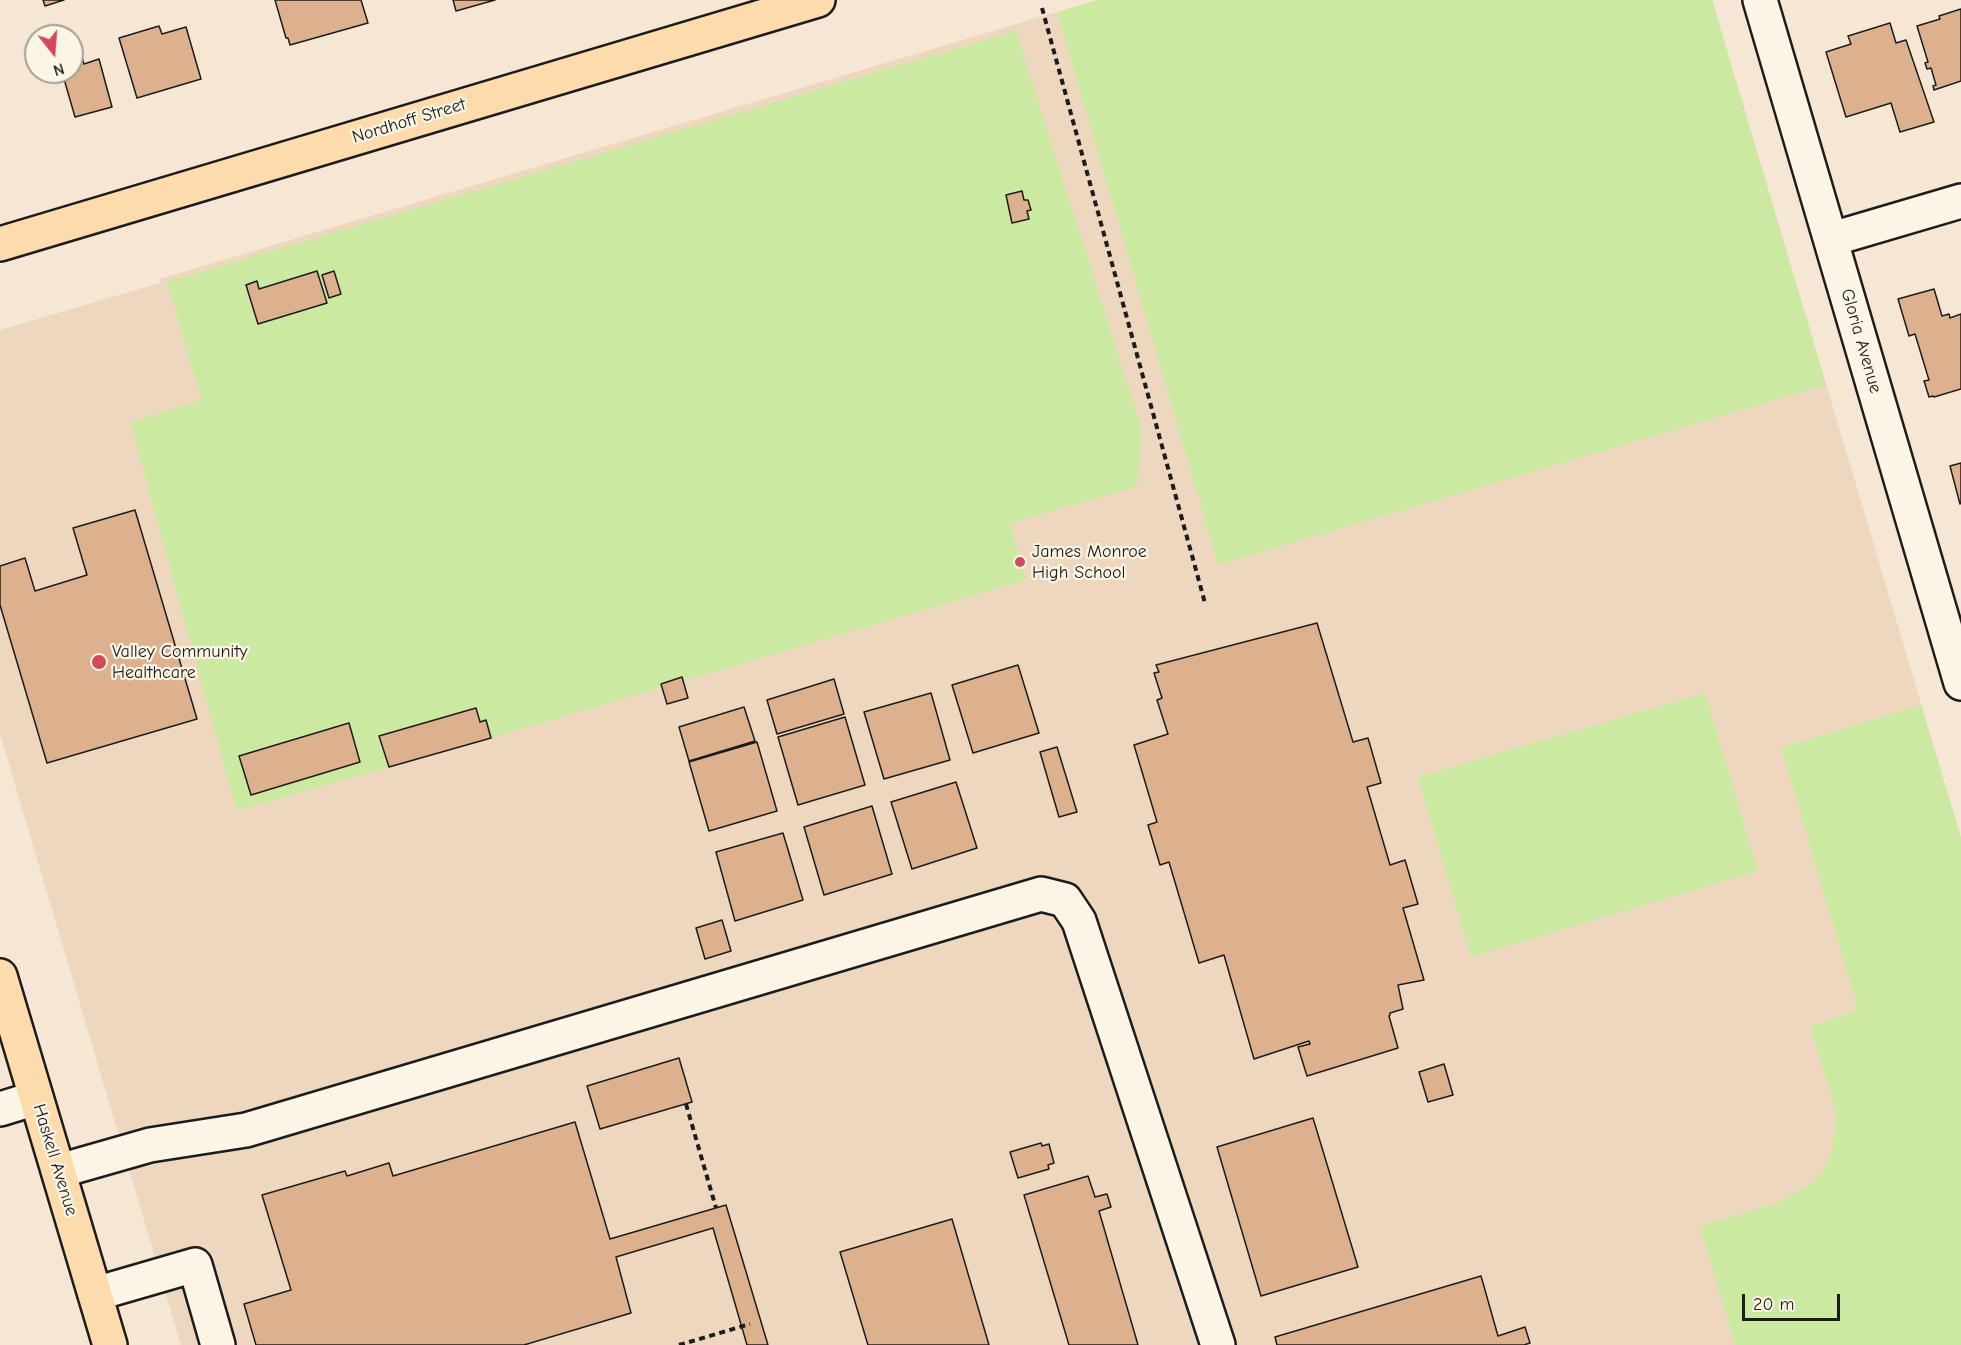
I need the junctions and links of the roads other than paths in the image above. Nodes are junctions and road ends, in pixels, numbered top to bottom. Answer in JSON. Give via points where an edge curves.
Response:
{"nodes":[{"id":1,"x":818,"y":0,"type":"edge"},
{"id":2,"x":1767,"y":2,"type":"edge"},
{"id":3,"x":1961,"y":201,"type":"edge"},
{"id":4,"x":1832,"y":239,"type":"junction"},
{"id":5,"x":0,"y":244,"type":"edge"},
{"id":6,"x":1961,"y":683,"type":"edge"},
{"id":7,"x":0,"y":976,"type":"edge"},
{"id":8,"x":36,"y":1098,"type":"junction"},
{"id":9,"x":0,"y":1109,"type":"edge"},
{"id":10,"x":59,"y":1172,"type":"junction"},
{"id":11,"x":95,"y":1294,"type":"junction"},
{"id":12,"x":110,"y":1345,"type":"edge"},
{"id":13,"x":218,"y":1345,"type":"edge"},
{"id":14,"x":1218,"y":1345,"type":"edge"}],
"edges":[{"from":1,"to":5,"type":"main road","name":"Nordhoff Street"},
{"from":2,"to":4,"type":"street","name":"Gloria Avenue"},
{"from":3,"to":4,"type":"street"},
{"from":4,"to":6,"type":"street","name":"Gloria Avenue"},
{"from":7,"to":8,"type":"main road","name":"Haskell Avenue"},
{"from":8,"to":9,"type":"street"},
{"from":8,"to":10,"type":"main road","name":"Haskell Avenue"},
{"from":10,"to":11,"type":"main road","name":"Haskell Avenue"},
{"from":10,"to":14,"type":"street","via":[[150,1145],[246,1130],[1041,894],[1065,900],[1079,921]]},
{"from":11,"to":12,"type":"main road","name":"Haskell Avenue"},
{"from":11,"to":13,"type":"street","via":[[195,1265]]}]}
